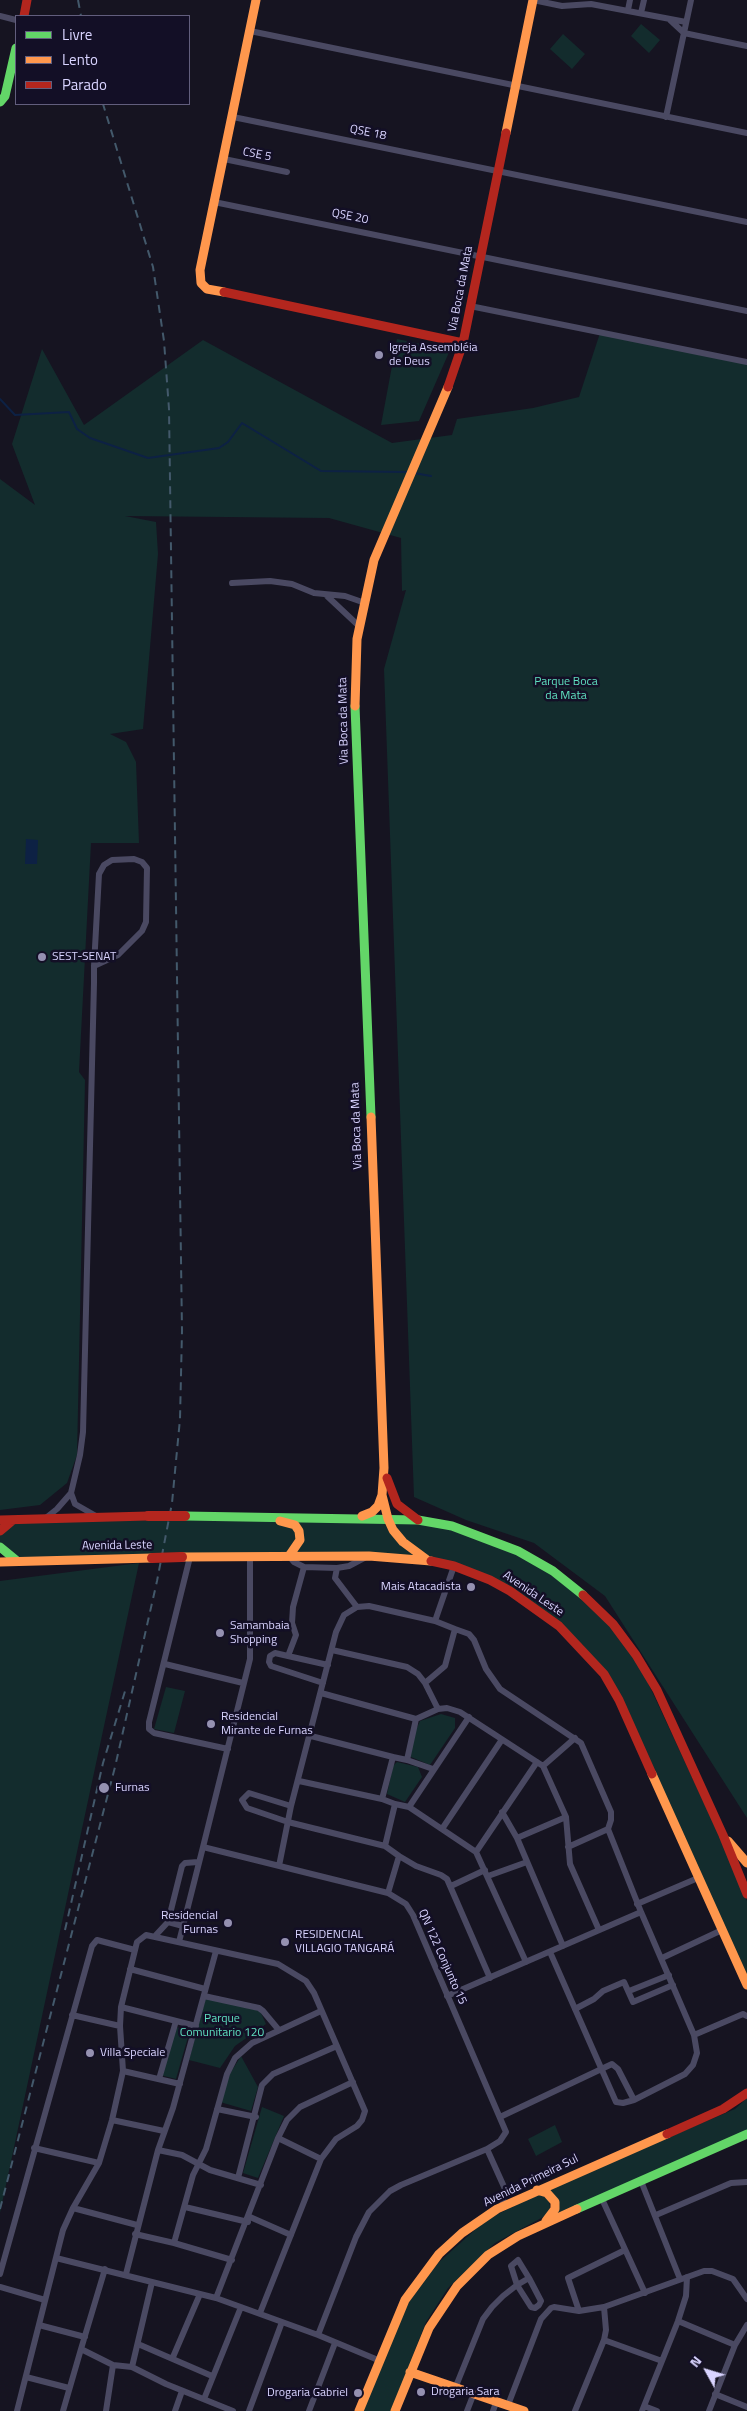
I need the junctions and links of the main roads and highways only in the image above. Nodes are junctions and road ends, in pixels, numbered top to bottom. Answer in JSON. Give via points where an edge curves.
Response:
{"nodes":[{"id":1,"x":27,"y":0,"type":"edge"},
{"id":2,"x":256,"y":0,"type":"edge"},
{"id":3,"x":533,"y":0,"type":"edge"},
{"id":4,"x":24,"y":15,"type":"edge"},
{"id":5,"x":15,"y":52,"type":"edge"},
{"id":6,"x":0,"y":102,"type":"edge"},
{"id":7,"x":463,"y":342,"type":"junction"},
{"id":8,"x":384,"y":1468,"type":"junction"},
{"id":9,"x":382,"y":1495,"type":"junction"},
{"id":10,"x":263,"y":1517,"type":"junction"},
{"id":11,"x":360,"y":1517,"type":"junction"},
{"id":12,"x":16,"y":1518,"type":"junction"},
{"id":13,"x":388,"y":1519,"type":"junction"},
{"id":14,"x":0,"y":1520,"type":"edge"},
{"id":15,"x":418,"y":1520,"type":"junction"},
{"id":16,"x":0,"y":1531,"type":"edge"},
{"id":17,"x":0,"y":1547,"type":"edge"},
{"id":18,"x":288,"y":1556,"type":"junction"},
{"id":19,"x":427,"y":1560,"type":"junction"},
{"id":20,"x":17,"y":1561,"type":"junction"},
{"id":21,"x":0,"y":1562,"type":"edge"},
{"id":22,"x":723,"y":1835,"type":"junction"},
{"id":23,"x":747,"y":1863,"type":"edge"},
{"id":24,"x":747,"y":1894,"type":"edge"},
{"id":25,"x":747,"y":1985,"type":"edge"},
{"id":26,"x":747,"y":2093,"type":"edge"},
{"id":27,"x":747,"y":2134,"type":"edge"},
{"id":28,"x":537,"y":2190,"type":"junction"},
{"id":29,"x":544,"y":2223,"type":"junction"},
{"id":30,"x":410,"y":2372,"type":"junction"},
{"id":31,"x":359,"y":2411,"type":"edge"},
{"id":32,"x":395,"y":2411,"type":"edge"},
{"id":33,"x":524,"y":2411,"type":"edge"}],
"edges":[{"from":1,"to":4,"type":"main road"},
{"from":2,"to":7,"type":"main road","via":[[200,270],[201,283],[207,289]]},
{"from":3,"to":7,"type":"main road","name":"Via Boca da Mata"},
{"from":5,"to":6,"type":"main road","via":[[5,96]]},
{"from":7,"to":8,"type":"main road","name":"Via Boca da Mata","via":[[452,378],[374,560],[357,639],[356,708]]},
{"from":8,"to":9,"type":"main road","name":"Via Boca da Mata"},
{"from":8,"to":15,"type":"main road","name":"Via Boca da Mata","via":[[392,1497]]},
{"from":9,"to":11,"type":"main road","via":[[378,1506]]},
{"from":9,"to":13,"type":"main road","name":"Via Boca da Mata"},
{"from":10,"to":11,"type":"main road"},
{"from":10,"to":12,"type":"main road","bridge":true},
{"from":10,"to":18,"type":"main road","via":[[297,1528],[300,1540]]},
{"from":11,"to":13,"type":"main road"},
{"from":12,"to":14,"type":"main road"},
{"from":12,"to":16,"type":"main road"},
{"from":13,"to":15,"type":"main road"},
{"from":13,"to":19,"type":"main road","name":"Via Boca da Mata","via":[[404,1542]]},
{"from":15,"to":22,"type":"main road","via":[[452,1526],[518,1551],[553,1571],[613,1624],[657,1690]]},
{"from":17,"to":20,"type":"main road"},
{"from":18,"to":19,"type":"main road","name":"Avenida Leste"},
{"from":18,"to":20,"type":"main road","name":"Avenida Leste","bridge":true},
{"from":19,"to":25,"type":"main road","name":"Avenida Leste","via":[[490,1580],[535,1607],[560,1626],[604,1674],[632,1726]]},
{"from":20,"to":21,"type":"main road","name":"Avenida Leste"},
{"from":22,"to":23,"type":"main road"},
{"from":22,"to":24,"type":"main road"},
{"from":26,"to":28,"type":"main road","name":"Avenida Primeira Sul","via":[[722,2109]]},
{"from":27,"to":29,"type":"main road"},
{"from":28,"to":29,"type":"main road","via":[[547,2193],[555,2202],[555,2209]]},
{"from":28,"to":31,"type":"main road","name":"Avenida Primeira Sul","via":[[502,2207],[462,2233],[419,2278],[405,2300]]},
{"from":29,"to":30,"type":"main road","via":[[500,2247],[474,2266],[437,2313]]},
{"from":30,"to":32,"type":"main road"},
{"from":30,"to":33,"type":"main road"}]}
